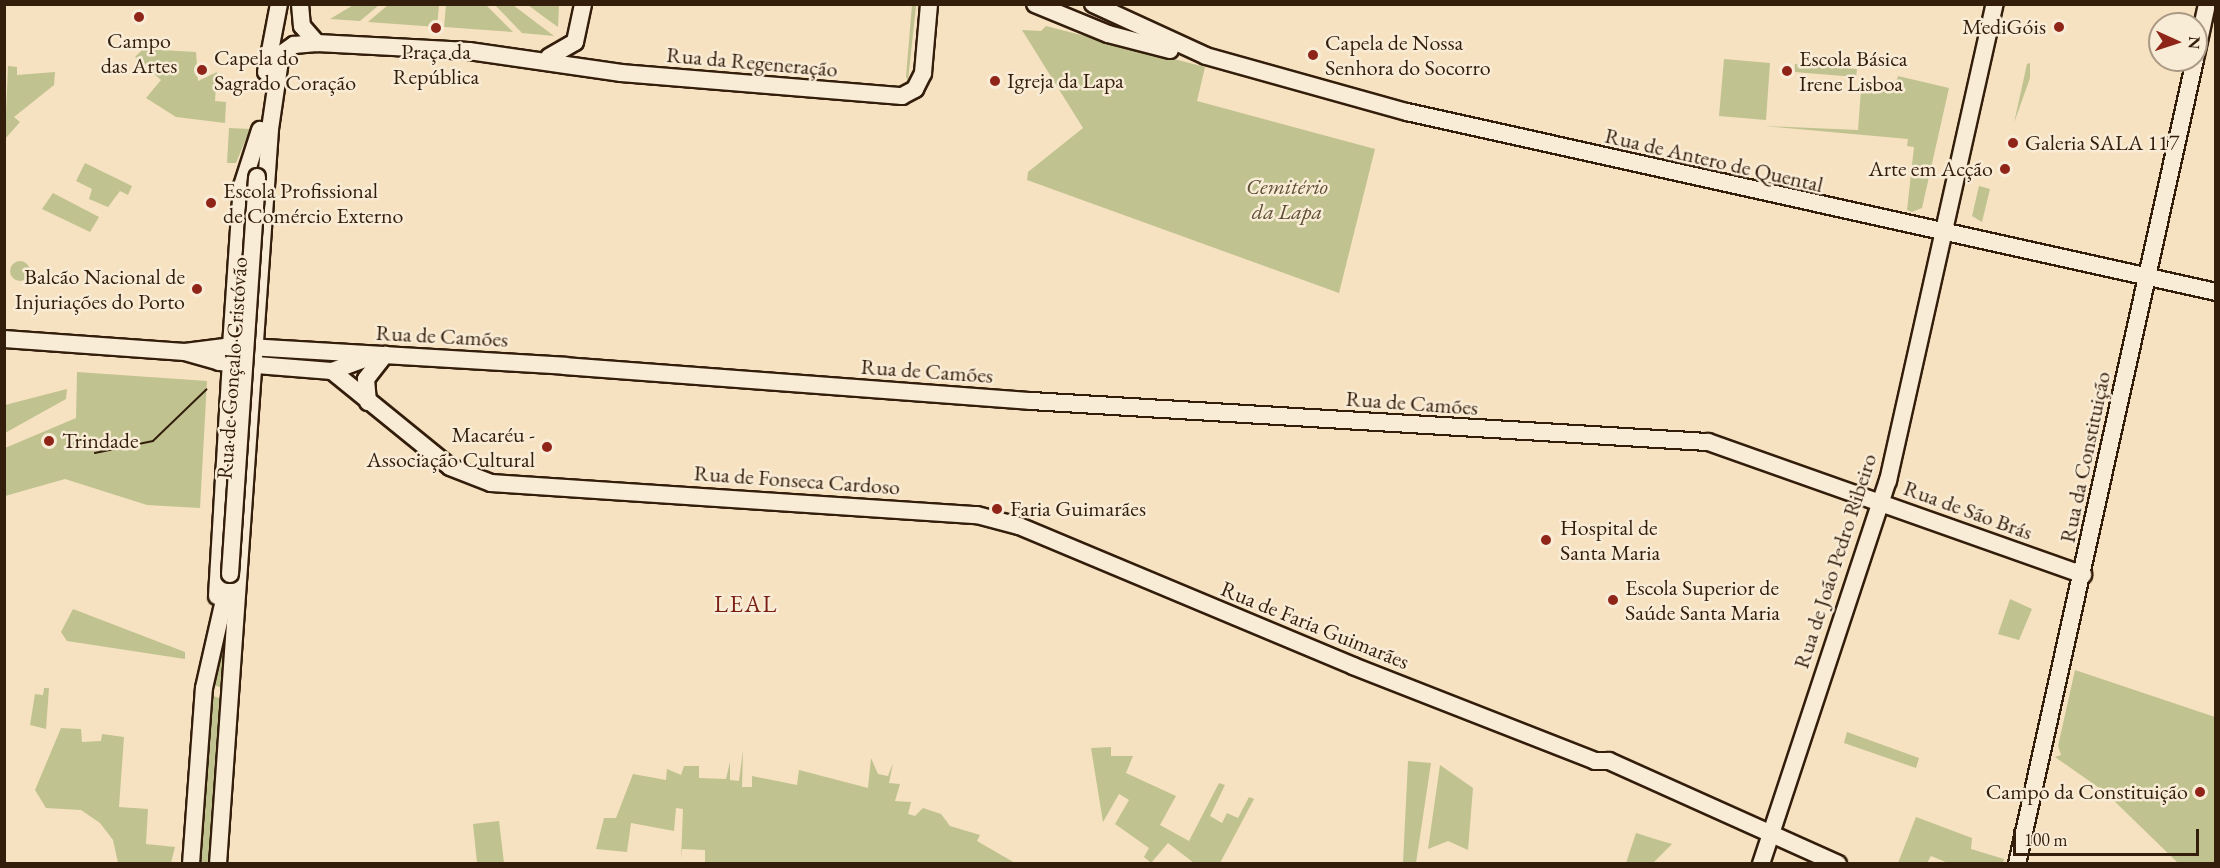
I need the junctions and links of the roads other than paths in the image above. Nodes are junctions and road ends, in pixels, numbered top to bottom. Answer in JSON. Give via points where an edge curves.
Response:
{"nodes":[{"id":1,"x":279,"y":4,"type":"edge"},
{"id":2,"x":300,"y":4,"type":"edge"},
{"id":3,"x":582,"y":4,"type":"edge"},
{"id":4,"x":929,"y":4,"type":"edge"},
{"id":5,"x":1035,"y":4,"type":"edge"},
{"id":6,"x":1093,"y":4,"type":"edge"},
{"id":7,"x":1995,"y":4,"type":"edge"},
{"id":8,"x":1114,"y":14,"type":"junction"},
{"id":9,"x":1108,"y":34,"type":"junction"},
{"id":10,"x":317,"y":43,"type":"junction"},
{"id":11,"x":1206,"y":56,"type":"junction"},
{"id":12,"x":542,"y":58,"type":"junction"},
{"id":13,"x":2192,"y":72,"type":"edge"},
{"id":14,"x":265,"y":130,"type":"junction"},
{"id":15,"x":1943,"y":233,"type":"junction"},
{"id":16,"x":2147,"y":279,"type":"junction"},
{"id":17,"x":235,"y":289,"type":"junction"},
{"id":18,"x":260,"y":292,"type":"junction"},
{"id":19,"x":2216,"y":292,"type":"edge"},
{"id":20,"x":4,"y":339,"type":"edge"},
{"id":21,"x":231,"y":355,"type":"junction"},
{"id":22,"x":381,"y":355,"type":"junction"},
{"id":23,"x":255,"y":356,"type":"junction"},
{"id":24,"x":332,"y":371,"type":"junction"},
{"id":25,"x":368,"y":402,"type":"junction"},
{"id":26,"x":227,"y":417,"type":"junction"},
{"id":27,"x":251,"y":419,"type":"junction"},
{"id":28,"x":1665,"y":443,"type":"joint"},
{"id":29,"x":1882,"y":502,"type":"junction"},
{"id":30,"x":1019,"y":526,"type":"joint"},
{"id":31,"x":2083,"y":575,"type":"junction"},
{"id":32,"x":227,"y":609,"type":"junction"},
{"id":33,"x":1595,"y":761,"type":"junction"},
{"id":34,"x":1734,"y":824,"type":"dead end"},
{"id":35,"x":1771,"y":831,"type":"junction"},
{"id":36,"x":191,"y":864,"type":"edge"},
{"id":37,"x":218,"y":864,"type":"edge"},
{"id":38,"x":1761,"y":864,"type":"edge"},
{"id":39,"x":1838,"y":864,"type":"edge"},
{"id":40,"x":2018,"y":864,"type":"edge"}],
"edges":[{"from":1,"to":14,"type":"main road","name":"Rua de Gonçalo Cristóvão"},
{"from":2,"to":10,"type":"main road","via":[[302,26]]},
{"from":3,"to":12,"type":"main road","via":[[575,42],[563,53]]},
{"from":4,"to":12,"type":"main road","name":"Rua da Regeneração","via":[[920,81],[909,93],[888,95],[612,71]]},
{"from":5,"to":9,"type":"main road","name":"Rua de Antero de Quental"},
{"from":6,"to":8,"type":"main road","name":"Rua de Antero de Quental"},
{"from":7,"to":15,"type":"main road","name":"Rua de João Pedro Ribeiro"},
{"from":8,"to":9,"type":"main road","via":[[1117,29]]},
{"from":8,"to":11,"type":"main road","name":"Rua de Antero de Quental"},
{"from":9,"to":11,"type":"main road","name":"Rua de Antero de Quental"},
{"from":10,"to":12,"type":"main road"},
{"from":10,"to":14,"type":"main road","name":"Rua de Gonçalo Cristóvão","via":[[294,45],[278,62]]},
{"from":11,"to":15,"type":"main road","name":"Rua de Antero de Quental","via":[[1509,138]]},
{"from":13,"to":16,"type":"main road","name":"Rua da Constituição"},
{"from":14,"to":17,"type":"main road","name":"Rua de Gonçalo Cristóvão","via":[[242,186]]},
{"from":14,"to":18,"type":"main road","name":"Rua de Gonçalo Cristóvão"},
{"from":14,"to":32,"type":"main road","name":"Rua de Gonçalo Cristóvão","bridge":true,"via":[[257,177]]},
{"from":15,"to":16,"type":"main road","name":"Rua de Antero de Quental"},
{"from":15,"to":29,"type":"main road","name":"Rua de João Pedro Ribeiro"},
{"from":16,"to":19,"type":"main road","name":"Rua de Antero de Quental"},
{"from":16,"to":31,"type":"main road","name":"Rua da Constituição"},
{"from":17,"to":18,"type":"main road","via":[[243,301],[251,302]]},
{"from":17,"to":21,"type":"main road","name":"Rua de Gonçalo Cristóvão"},
{"from":18,"to":23,"type":"main road","name":"Rua de Gonçalo Cristóvão"},
{"from":20,"to":21,"type":"main road","name":"Rua de Camões"},
{"from":21,"to":23,"type":"main road","name":"Rua de Camões"},
{"from":21,"to":26,"type":"main road","name":"Rua de Gonçalo Cristóvão"},
{"from":22,"to":23,"type":"main road","name":"Rua de Camões"},
{"from":22,"to":24,"type":"main road"},
{"from":22,"to":25,"type":"main road","via":[[366,379]]},
{"from":22,"to":28,"type":"main road","name":"Rua de Camões"},
{"from":23,"to":24,"type":"main road","name":"Rua de Camões"},
{"from":23,"to":27,"type":"main road","name":"Rua de Gonçalo Cristóvão"},
{"from":24,"to":25,"type":"main road","name":"Rua de Fonseca Cardoso"},
{"from":25,"to":30,"type":"main road","name":"Rua de Fonseca Cardoso","via":[[450,467],[477,479],[571,491],[977,515]]},
{"from":26,"to":27,"type":"main road","via":[[236,410]]},
{"from":26,"to":32,"type":"main road","name":"Rua de Gonçalo Cristóvão"},
{"from":27,"to":32,"type":"main road","name":"Rua de Gonçalo Cristóvão"},
{"from":28,"to":29,"type":"main road","name":"Rua de São Brás","via":[[1708,442]]},
{"from":29,"to":31,"type":"main road","name":"Rua de São Brás"},
{"from":29,"to":35,"type":"main road","name":"Rua de João Pedro Ribeiro"},
{"from":30,"to":33,"type":"main road","name":"Rua de Faria Guimarães"},
{"from":31,"to":40,"type":"main road","name":"Rua da Constituição"},
{"from":32,"to":36,"type":"main road","name":"Rua de Gonçalo Cristóvão","via":[[204,688]]},
{"from":32,"to":37,"type":"main road","name":"Rua de Gonçalo Cristóvão"},
{"from":33,"to":34,"type":"main road","name":"Rua de Faria Guimarães","via":[[1604,770]]},
{"from":33,"to":35,"type":"main road","name":"Rua de Faria Guimarães","via":[[1609,761]]},
{"from":35,"to":38,"type":"main road","name":"Rua de João Pedro Ribeiro"},
{"from":35,"to":39,"type":"main road","name":"Rua de Faria Guimarães"}]}
